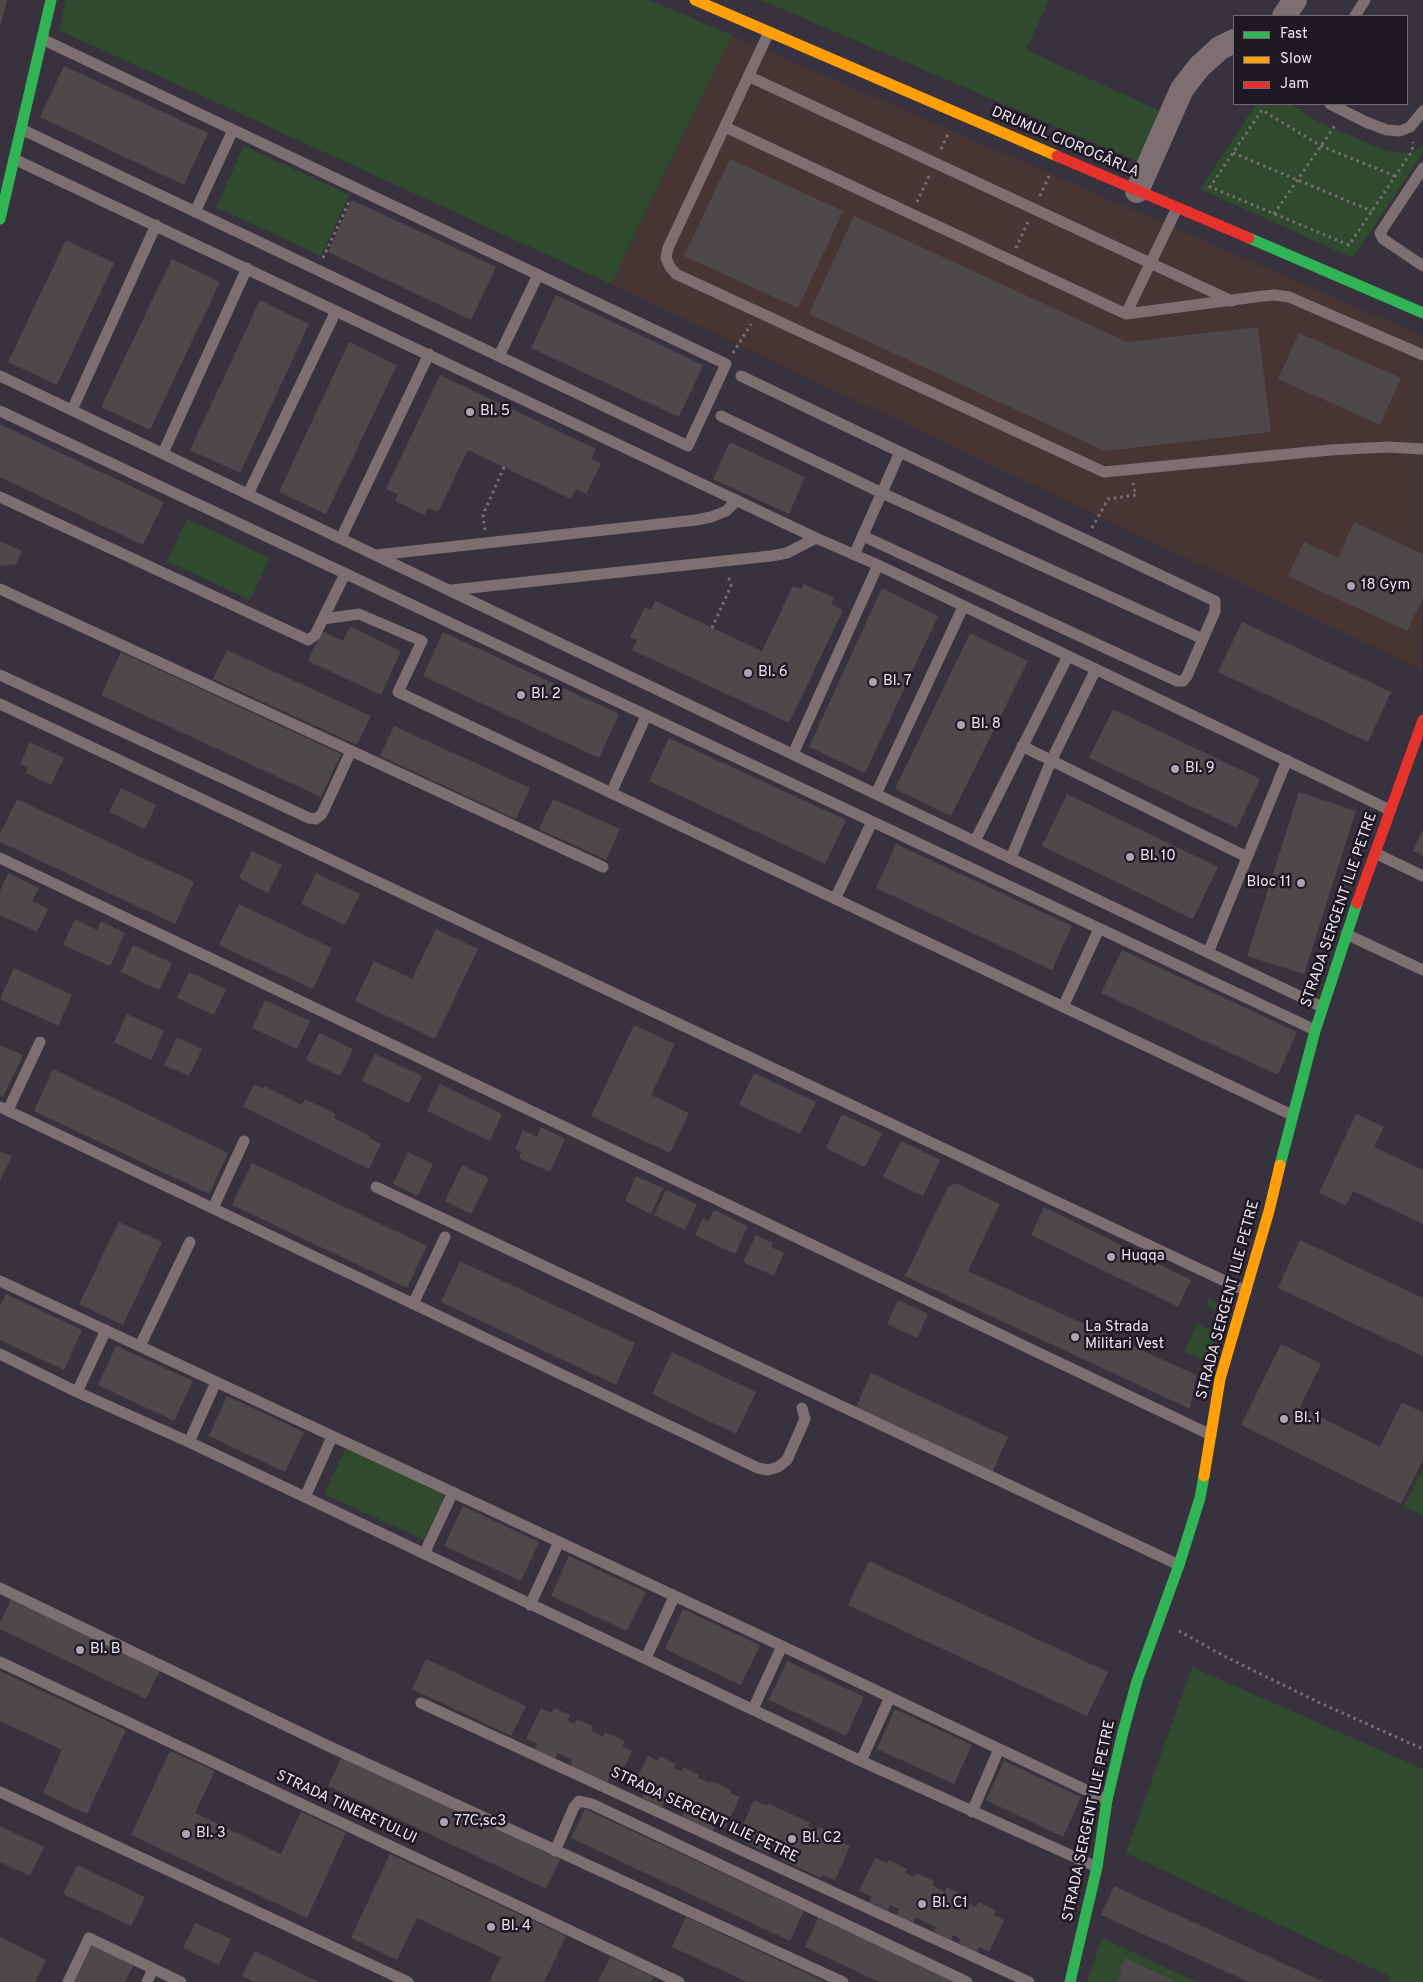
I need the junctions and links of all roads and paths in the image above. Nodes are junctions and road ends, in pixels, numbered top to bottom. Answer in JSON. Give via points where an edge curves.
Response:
{"nodes":[{"id":1,"x":51,"y":0,"type":"edge"},
{"id":2,"x":695,"y":0,"type":"edge"},
{"id":3,"x":1295,"y":0,"type":"edge"},
{"id":4,"x":1365,"y":0,"type":"edge"},
{"id":5,"x":1285,"y":15,"type":"edge"},
{"id":6,"x":1356,"y":15,"type":"edge"},
{"id":7,"x":769,"y":32,"type":"junction"},
{"id":8,"x":42,"y":39,"type":"junction"},
{"id":9,"x":1233,"y":42,"type":"edge"},
{"id":10,"x":748,"y":76,"type":"junction"},
{"id":11,"x":1332,"y":105,"type":"edge"},
{"id":12,"x":1345,"y":112,"type":"junction"},
{"id":13,"x":1420,"y":115,"type":"edge"},
{"id":14,"x":725,"y":127,"type":"junction"},
{"id":15,"x":21,"y":129,"type":"junction"},
{"id":16,"x":233,"y":130,"type":"junction"},
{"id":17,"x":1321,"y":146,"type":"junction"},
{"id":18,"x":1233,"y":153,"type":"junction"},
{"id":19,"x":14,"y":159,"type":"junction"},
{"id":20,"x":1423,"y":168,"type":"edge"},
{"id":21,"x":1395,"y":176,"type":"junction"},
{"id":22,"x":1298,"y":180,"type":"junction"},
{"id":23,"x":355,"y":188,"type":"junction"},
{"id":24,"x":1137,"y":190,"type":"junction"},
{"id":25,"x":3,"y":191,"type":"edge"},
{"id":26,"x":1177,"y":208,"type":"junction"},
{"id":27,"x":1372,"y":211,"type":"junction"},
{"id":28,"x":195,"y":212,"type":"junction"},
{"id":29,"x":1274,"y":214,"type":"junction"},
{"id":30,"x":0,"y":219,"type":"edge"},
{"id":31,"x":156,"y":225,"type":"junction"},
{"id":32,"x":1150,"y":264,"type":"junction"},
{"id":33,"x":1423,"y":266,"type":"edge"},
{"id":34,"x":246,"y":268,"type":"junction"},
{"id":35,"x":317,"y":270,"type":"junction"},
{"id":36,"x":538,"y":274,"type":"junction"},
{"id":37,"x":1232,"y":301,"type":"junction"},
{"id":38,"x":336,"y":311,"type":"junction"},
{"id":39,"x":759,"y":312,"type":"junction"},
{"id":40,"x":1423,"y":313,"type":"edge"},
{"id":41,"x":1126,"y":314,"type":"junction"},
{"id":42,"x":429,"y":354,"type":"junction"},
{"id":43,"x":1423,"y":355,"type":"edge"},
{"id":44,"x":499,"y":356,"type":"junction"},
{"id":45,"x":726,"y":364,"type":"junction"},
{"id":46,"x":0,"y":376,"type":"edge"},
{"id":47,"x":741,"y":376,"type":"dead end"},
{"id":48,"x":72,"y":410,"type":"junction"},
{"id":49,"x":0,"y":411,"type":"edge"},
{"id":50,"x":721,"y":416,"type":"dead end"},
{"id":51,"x":1423,"y":449,"type":"edge"},
{"id":52,"x":900,"y":452,"type":"junction"},
{"id":53,"x":163,"y":453,"type":"junction"},
{"id":54,"x":504,"y":467,"type":"dead end"},
{"id":55,"x":1131,"y":470,"type":"junction"},
{"id":56,"x":882,"y":493,"type":"junction"},
{"id":57,"x":248,"y":494,"type":"junction"},
{"id":58,"x":0,"y":497,"type":"edge"},
{"id":59,"x":737,"y":500,"type":"junction"},
{"id":60,"x":863,"y":536,"type":"junction"},
{"id":61,"x":341,"y":538,"type":"junction"},
{"id":62,"x":816,"y":538,"type":"junction"},
{"id":63,"x":1086,"y":540,"type":"junction"},
{"id":64,"x":486,"y":543,"type":"junction"},
{"id":65,"x":375,"y":555,"type":"junction"},
{"id":66,"x":854,"y":555,"type":"junction"},
{"id":67,"x":724,"y":561,"type":"junction"},
{"id":68,"x":878,"y":565,"type":"junction"},
{"id":69,"x":345,"y":574,"type":"junction"},
{"id":70,"x":0,"y":589,"type":"edge"},
{"id":71,"x":449,"y":590,"type":"junction"},
{"id":72,"x":963,"y":606,"type":"junction"},
{"id":73,"x":323,"y":619,"type":"junction"},
{"id":74,"x":712,"y":628,"type":"dead end"},
{"id":75,"x":1203,"y":639,"type":"junction"},
{"id":76,"x":1068,"y":656,"type":"junction"},
{"id":77,"x":1096,"y":669,"type":"junction"},
{"id":78,"x":0,"y":676,"type":"edge"},
{"id":79,"x":0,"y":704,"type":"edge"},
{"id":80,"x":646,"y":716,"type":"junction"},
{"id":81,"x":1423,"y":720,"type":"edge"},
{"id":82,"x":1421,"y":733,"type":"edge"},
{"id":83,"x":1022,"y":746,"type":"junction"},
{"id":84,"x":351,"y":751,"type":"junction"},
{"id":85,"x":793,"y":754,"type":"junction"},
{"id":86,"x":1287,"y":760,"type":"junction"},
{"id":87,"x":1051,"y":761,"type":"junction"},
{"id":88,"x":611,"y":793,"type":"junction"},
{"id":89,"x":876,"y":794,"type":"junction"},
{"id":90,"x":1390,"y":810,"type":"junction"},
{"id":91,"x":872,"y":822,"type":"junction"},
{"id":92,"x":975,"y":841,"type":"junction"},
{"id":93,"x":1375,"y":853,"type":"junction"},
{"id":94,"x":1247,"y":857,"type":"junction"},
{"id":95,"x":0,"y":858,"type":"edge"},
{"id":96,"x":1010,"y":858,"type":"junction"},
{"id":97,"x":603,"y":867,"type":"dead end"},
{"id":98,"x":1423,"y":876,"type":"edge"},
{"id":99,"x":836,"y":899,"type":"junction"},
{"id":100,"x":1099,"y":929,"type":"junction"},
{"id":101,"x":1346,"y":934,"type":"junction"},
{"id":102,"x":1208,"y":952,"type":"junction"},
{"id":103,"x":1423,"y":970,"type":"edge"},
{"id":104,"x":1063,"y":1007,"type":"junction"},
{"id":105,"x":1322,"y":1007,"type":"junction"},
{"id":106,"x":1315,"y":1030,"type":"junction"},
{"id":107,"x":40,"y":1042,"type":"dead end"},
{"id":108,"x":4,"y":1109,"type":"edge"},
{"id":109,"x":1292,"y":1115,"type":"junction"},
{"id":110,"x":244,"y":1141,"type":"dead end"},
{"id":111,"x":376,"y":1186,"type":"dead end"},
{"id":112,"x":213,"y":1208,"type":"junction"},
{"id":113,"x":445,"y":1237,"type":"dead end"},
{"id":114,"x":190,"y":1242,"type":"dead end"},
{"id":115,"x":0,"y":1281,"type":"edge"},
{"id":116,"x":1246,"y":1291,"type":"junction"},
{"id":117,"x":413,"y":1304,"type":"junction"},
{"id":118,"x":106,"y":1330,"type":"junction"},
{"id":119,"x":140,"y":1346,"type":"junction"},
{"id":120,"x":0,"y":1354,"type":"edge"},
{"id":121,"x":216,"y":1382,"type":"junction"},
{"id":122,"x":77,"y":1392,"type":"junction"},
{"id":123,"x":802,"y":1408,"type":"dead end"},
{"id":124,"x":1211,"y":1435,"type":"junction"},
{"id":125,"x":332,"y":1437,"type":"junction"},
{"id":126,"x":189,"y":1442,"type":"junction"},
{"id":127,"x":453,"y":1492,"type":"junction"},
{"id":128,"x":305,"y":1497,"type":"junction"},
{"id":129,"x":559,"y":1542,"type":"junction"},
{"id":130,"x":424,"y":1554,"type":"junction"},
{"id":131,"x":1179,"y":1565,"type":"junction"},
{"id":132,"x":0,"y":1588,"type":"edge"},
{"id":133,"x":674,"y":1597,"type":"junction"},
{"id":134,"x":530,"y":1605,"type":"junction"},
{"id":135,"x":1159,"y":1620,"type":"junction"},
{"id":136,"x":782,"y":1646,"type":"junction"},
{"id":137,"x":646,"y":1658,"type":"junction"},
{"id":138,"x":0,"y":1662,"type":"edge"},
{"id":139,"x":890,"y":1697,"type":"junction"},
{"id":140,"x":421,"y":1703,"type":"dead end"},
{"id":141,"x":753,"y":1709,"type":"junction"},
{"id":142,"x":1423,"y":1748,"type":"edge"},
{"id":143,"x":1000,"y":1749,"type":"junction"},
{"id":144,"x":861,"y":1761,"type":"junction"},
{"id":145,"x":0,"y":1792,"type":"edge"},
{"id":146,"x":1107,"y":1800,"type":"junction"},
{"id":147,"x":972,"y":1812,"type":"junction"},
{"id":148,"x":555,"y":1851,"type":"junction"},
{"id":149,"x":1096,"y":1867,"type":"junction"},
{"id":150,"x":154,"y":1969,"type":"junction"},
{"id":151,"x":68,"y":1982,"type":"edge"},
{"id":152,"x":147,"y":1982,"type":"edge"},
{"id":153,"x":181,"y":1982,"type":"edge"},
{"id":154,"x":408,"y":1982,"type":"edge"},
{"id":155,"x":679,"y":1982,"type":"edge"},
{"id":156,"x":843,"y":1982,"type":"edge"},
{"id":157,"x":967,"y":1982,"type":"edge"},
{"id":158,"x":1029,"y":1982,"type":"edge"},
{"id":159,"x":1070,"y":1982,"type":"edge"}],
"edges":[{"from":1,"to":8,"type":"street"},
{"from":2,"to":7,"type":"street","name":"DRUMUL CIOROGÂRLA"},
{"from":3,"to":5,"type":"street"},
{"from":4,"to":6,"type":"lane"},
{"from":7,"to":10,"type":"lane"},
{"from":7,"to":24,"type":"street","name":"DRUMUL CIOROGÂRLA"},
{"from":8,"to":15,"type":"street"},
{"from":8,"to":16,"type":"lane"},
{"from":9,"to":24,"type":"street","via":[[1220,48],[1199,67],[1182,89]]},
{"from":10,"to":14,"type":"lane"},
{"from":10,"to":32,"type":"lane"},
{"from":11,"to":12,"type":"lane"},
{"from":12,"to":13,"type":"lane","via":[[1387,130],[1400,131],[1410,127]]},
{"from":12,"to":17,"type":"path"},
{"from":13,"to":21,"type":"path","via":[[1412,151]]},
{"from":14,"to":39,"type":"lane","via":[[666,258],[676,274]]},
{"from":14,"to":41,"type":"lane"},
{"from":15,"to":19,"type":"street"},
{"from":15,"to":28,"type":"lane"},
{"from":16,"to":23,"type":"lane"},
{"from":16,"to":28,"type":"lane"},
{"from":17,"to":18,"type":"path","via":[[1262,110]]},
{"from":17,"to":21,"type":"path"},
{"from":17,"to":22,"type":"path"},
{"from":18,"to":22,"type":"path"},
{"from":18,"to":29,"type":"path","via":[[1210,186]]},
{"from":19,"to":25,"type":"street"},
{"from":19,"to":31,"type":"lane"},
{"from":20,"to":33,"type":"lane","via":[[1380,233]]},
{"from":21,"to":27,"type":"path"},
{"from":22,"to":27,"type":"path"},
{"from":22,"to":29,"type":"path"},
{"from":23,"to":35,"type":"path"},
{"from":23,"to":36,"type":"lane"},
{"from":24,"to":26,"type":"street","name":"DRUMUL CIOROGÂRLA"},
{"from":25,"to":30,"type":"street"},
{"from":26,"to":32,"type":"lane"},
{"from":26,"to":40,"type":"street","name":"DRUMUL CIOROGÂRLA"},
{"from":27,"to":29,"type":"path","via":[[1349,245]]},
{"from":28,"to":35,"type":"lane"},
{"from":31,"to":34,"type":"lane"},
{"from":31,"to":48,"type":"lane"},
{"from":32,"to":37,"type":"lane"},
{"from":32,"to":41,"type":"lane"},
{"from":34,"to":38,"type":"lane"},
{"from":34,"to":53,"type":"lane"},
{"from":35,"to":44,"type":"lane"},
{"from":36,"to":44,"type":"lane"},
{"from":36,"to":45,"type":"lane"},
{"from":37,"to":41,"type":"lane"},
{"from":37,"to":43,"type":"lane","via":[[1275,295],[1290,297]]},
{"from":38,"to":42,"type":"lane"},
{"from":38,"to":57,"type":"lane"},
{"from":39,"to":45,"type":"path"},
{"from":39,"to":55,"type":"lane","via":[[1096,469],[1112,472]]},
{"from":42,"to":59,"type":"lane"},
{"from":42,"to":61,"type":"lane"},
{"from":44,"to":45,"type":"lane","via":[[688,446]]},
{"from":46,"to":48,"type":"lane"},
{"from":47,"to":52,"type":"lane"},
{"from":48,"to":53,"type":"lane"},
{"from":49,"to":69,"type":"lane"},
{"from":50,"to":56,"type":"lane"},
{"from":51,"to":55,"type":"lane","via":[[1330,450]]},
{"from":52,"to":56,"type":"lane"},
{"from":52,"to":63,"type":"lane"},
{"from":53,"to":57,"type":"lane"},
{"from":54,"to":64,"type":"path","via":[[483,515]]},
{"from":55,"to":63,"type":"path","via":[[1136,495],[1108,499]]},
{"from":56,"to":60,"type":"lane"},
{"from":56,"to":75,"type":"lane"},
{"from":57,"to":61,"type":"lane"},
{"from":58,"to":73,"type":"lane","via":[[297,636],[308,640],[316,635]]},
{"from":59,"to":62,"type":"lane"},
{"from":59,"to":64,"type":"lane","via":[[726,511],[696,520]]},
{"from":60,"to":66,"type":"lane"},
{"from":60,"to":75,"type":"lane","via":[[1177,681],[1183,681],[1187,676]]},
{"from":61,"to":65,"type":"lane"},
{"from":62,"to":66,"type":"lane"},
{"from":62,"to":67,"type":"lane","via":[[787,552]]},
{"from":63,"to":75,"type":"lane","via":[[1214,601],[1215,611]]},
{"from":64,"to":65,"type":"lane"},
{"from":65,"to":71,"type":"lane"},
{"from":66,"to":68,"type":"lane"},
{"from":67,"to":71,"type":"lane"},
{"from":67,"to":74,"type":"path","via":[[731,586]]},
{"from":68,"to":72,"type":"lane"},
{"from":68,"to":85,"type":"lane"},
{"from":69,"to":73,"type":"lane"},
{"from":69,"to":80,"type":"lane"},
{"from":70,"to":84,"type":"lane"},
{"from":71,"to":85,"type":"lane"},
{"from":72,"to":76,"type":"lane"},
{"from":72,"to":89,"type":"lane"},
{"from":73,"to":88,"type":"lane","via":[[359,614],[422,641],[398,692]]},
{"from":76,"to":77,"type":"lane"},
{"from":76,"to":83,"type":"lane"},
{"from":77,"to":86,"type":"lane"},
{"from":77,"to":87,"type":"lane"},
{"from":78,"to":84,"type":"lane","via":[[309,818],[316,819],[322,814]]},
{"from":79,"to":116,"type":"lane"},
{"from":80,"to":88,"type":"lane"},
{"from":80,"to":91,"type":"lane"},
{"from":81,"to":82,"type":"street","name":"STRADA SERGENT ILIE PETRE"},
{"from":82,"to":90,"type":"street","name":"STRADA SERGENT ILIE PETRE"},
{"from":83,"to":87,"type":"lane"},
{"from":83,"to":92,"type":"lane"},
{"from":84,"to":97,"type":"lane"},
{"from":85,"to":89,"type":"lane"},
{"from":86,"to":90,"type":"lane"},
{"from":86,"to":94,"type":"lane"},
{"from":87,"to":94,"type":"lane"},
{"from":87,"to":96,"type":"lane"},
{"from":88,"to":99,"type":"lane"},
{"from":89,"to":92,"type":"lane"},
{"from":90,"to":93,"type":"street","name":"STRADA SERGENT ILIE PETRE"},
{"from":91,"to":99,"type":"lane"},
{"from":91,"to":100,"type":"lane"},
{"from":92,"to":96,"type":"lane"},
{"from":93,"to":98,"type":"lane"},
{"from":93,"to":101,"type":"street","name":"STRADA SERGENT ILIE PETRE"},
{"from":94,"to":102,"type":"lane"},
{"from":95,"to":124,"type":"lane"},
{"from":96,"to":102,"type":"lane"},
{"from":99,"to":104,"type":"lane"},
{"from":100,"to":104,"type":"lane"},
{"from":100,"to":106,"type":"lane"},
{"from":101,"to":103,"type":"lane"},
{"from":101,"to":105,"type":"street","name":"STRADA SERGENT ILIE PETRE"},
{"from":102,"to":105,"type":"lane"},
{"from":104,"to":109,"type":"lane"},
{"from":105,"to":106,"type":"street","name":"STRADA SERGENT ILIE PETRE"},
{"from":106,"to":109,"type":"street","name":"STRADA SERGENT ILIE PETRE"},
{"from":107,"to":108,"type":"lane"},
{"from":108,"to":112,"type":"lane"},
{"from":109,"to":116,"type":"street","name":"STRADA SERGENT ILIE PETRE"},
{"from":110,"to":112,"type":"lane"},
{"from":111,"to":131,"type":"lane"},
{"from":112,"to":117,"type":"lane"},
{"from":113,"to":117,"type":"lane"},
{"from":114,"to":119,"type":"lane"},
{"from":115,"to":118,"type":"lane"},
{"from":116,"to":124,"type":"street","name":"STRADA SERGENT ILIE PETRE","via":[[1220,1379]]},
{"from":117,"to":123,"type":"lane","via":[[758,1468],[778,1468],[786,1460],[805,1419]]},
{"from":118,"to":119,"type":"lane"},
{"from":118,"to":122,"type":"lane"},
{"from":119,"to":121,"type":"lane"},
{"from":120,"to":122,"type":"lane"},
{"from":121,"to":125,"type":"lane"},
{"from":121,"to":126,"type":"lane"},
{"from":122,"to":126,"type":"lane"},
{"from":124,"to":131,"type":"street","name":"STRADA SERGENT ILIE PETRE","via":[[1200,1498]]},
{"from":125,"to":127,"type":"lane"},
{"from":125,"to":128,"type":"lane"},
{"from":126,"to":128,"type":"lane"},
{"from":127,"to":129,"type":"lane"},
{"from":127,"to":130,"type":"lane"},
{"from":128,"to":130,"type":"lane"},
{"from":129,"to":133,"type":"lane"},
{"from":129,"to":134,"type":"lane"},
{"from":130,"to":134,"type":"lane"},
{"from":131,"to":135,"type":"street","name":"STRADA SERGENT ILIE PETRE"},
{"from":132,"to":148,"type":"lane"},
{"from":133,"to":136,"type":"lane"},
{"from":133,"to":137,"type":"lane"},
{"from":134,"to":137,"type":"lane"},
{"from":135,"to":142,"type":"path","via":[[1318,1702]]},
{"from":135,"to":146,"type":"street","name":"STRADA SERGENT ILIE PETRE","via":[[1137,1681]]},
{"from":136,"to":139,"type":"lane"},
{"from":136,"to":141,"type":"lane"},
{"from":137,"to":141,"type":"lane"},
{"from":138,"to":155,"type":"lane","name":"STRADA TINERETULUI"},
{"from":139,"to":143,"type":"lane"},
{"from":139,"to":144,"type":"lane"},
{"from":140,"to":158,"type":"lane","name":"STRADA SERGENT ILIE PETRE"},
{"from":141,"to":144,"type":"lane"},
{"from":143,"to":146,"type":"lane"},
{"from":143,"to":147,"type":"lane"},
{"from":144,"to":147,"type":"lane"},
{"from":145,"to":154,"type":"lane"},
{"from":146,"to":149,"type":"street","name":"STRADA SERGENT ILIE PETRE"},
{"from":147,"to":149,"type":"lane"},
{"from":148,"to":156,"type":"lane"},
{"from":148,"to":157,"type":"lane","via":[[574,1807],[579,1801],[592,1804]]},
{"from":149,"to":159,"type":"street","name":"STRADA SERGENT ILIE PETRE"},
{"from":150,"to":151,"type":"lane","via":[[89,1938]]},
{"from":150,"to":152,"type":"lane"},
{"from":150,"to":153,"type":"lane"}]}
